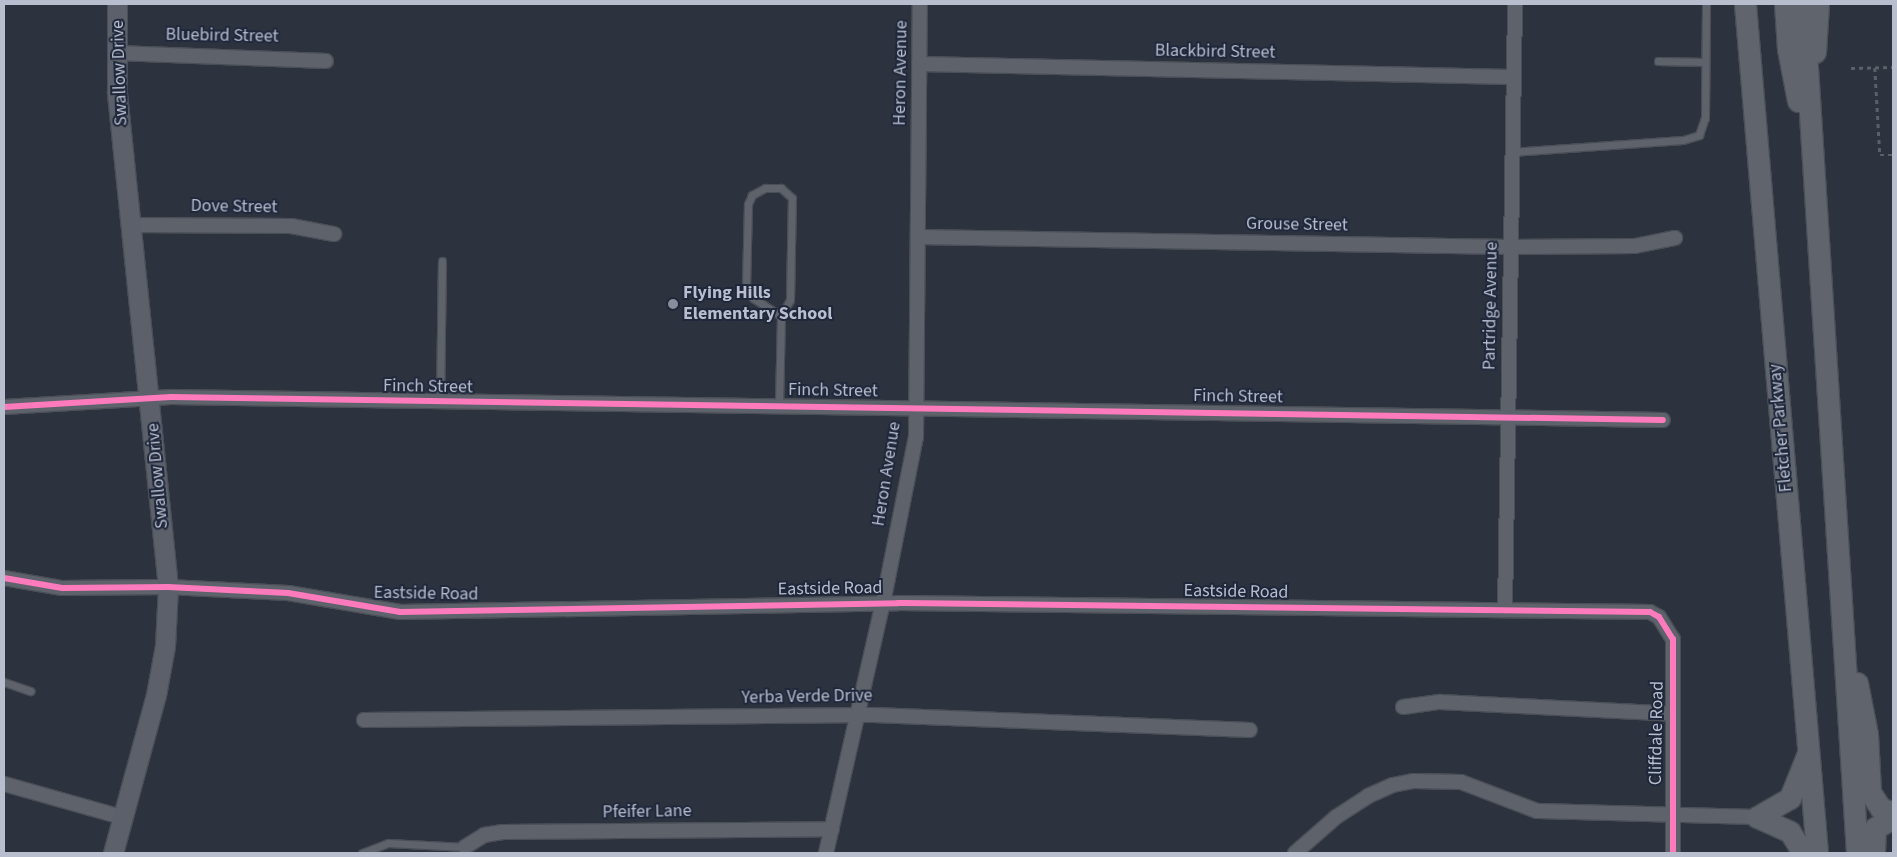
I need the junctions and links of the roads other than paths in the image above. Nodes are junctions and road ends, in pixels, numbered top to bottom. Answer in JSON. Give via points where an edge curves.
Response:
{"nodes":[{"id":1,"x":117,"y":4,"type":"edge"},
{"id":2,"x":920,"y":4,"type":"edge"},
{"id":3,"x":1514,"y":4,"type":"edge"},
{"id":4,"x":1706,"y":4,"type":"edge"},
{"id":5,"x":1745,"y":4,"type":"edge"},
{"id":6,"x":1785,"y":4,"type":"edge"},
{"id":7,"x":1803,"y":4,"type":"edge"},
{"id":8,"x":1818,"y":4,"type":"edge"},
{"id":9,"x":117,"y":53,"type":"junction"},
{"id":10,"x":326,"y":60,"type":"dead end"},
{"id":11,"x":1658,"y":62,"type":"dead end"},
{"id":12,"x":1706,"y":62,"type":"junction"},
{"id":13,"x":920,"y":64,"type":"junction"},
{"id":14,"x":1511,"y":77,"type":"junction"},
{"id":15,"x":1808,"y":94,"type":"junction"},
{"id":16,"x":1511,"y":152,"type":"junction"},
{"id":17,"x":1813,"y":177,"type":"junction"},
{"id":18,"x":133,"y":225,"type":"junction"},
{"id":19,"x":334,"y":234,"type":"dead end"},
{"id":20,"x":918,"y":237,"type":"junction"},
{"id":21,"x":1675,"y":238,"type":"dead end"},
{"id":22,"x":1511,"y":247,"type":"junction"},
{"id":23,"x":442,"y":261,"type":"dead end"},
{"id":24,"x":781,"y":316,"type":"junction"},
{"id":25,"x":150,"y":399,"type":"junction"},
{"id":26,"x":440,"y":402,"type":"junction"},
{"id":27,"x":779,"y":406,"type":"junction"},
{"id":28,"x":4,"y":407,"type":"edge"},
{"id":29,"x":915,"y":407,"type":"junction"},
{"id":30,"x":1507,"y":416,"type":"junction"},
{"id":31,"x":1663,"y":420,"type":"dead end"},
{"id":32,"x":4,"y":578,"type":"edge"},
{"id":33,"x":168,"y":587,"type":"junction"},
{"id":34,"x":1840,"y":600,"type":"junction"},
{"id":35,"x":883,"y":603,"type":"junction"},
{"id":36,"x":1505,"y":610,"type":"junction"},
{"id":37,"x":1659,"y":617,"type":"joint"},
{"id":38,"x":4,"y":682,"type":"edge"},
{"id":39,"x":30,"y":691,"type":"dead end"},
{"id":40,"x":1403,"y":707,"type":"dead end"},
{"id":41,"x":1673,"y":714,"type":"junction"},
{"id":42,"x":857,"y":716,"type":"junction"},
{"id":43,"x":364,"y":720,"type":"dead end"},
{"id":44,"x":1250,"y":730,"type":"dead end"},
{"id":45,"x":1809,"y":749,"type":"junction"},
{"id":46,"x":4,"y":784,"type":"edge"},
{"id":47,"x":1893,"y":812,"type":"edge"},
{"id":48,"x":1673,"y":817,"type":"junction"},
{"id":49,"x":1757,"y":817,"type":"junction"},
{"id":50,"x":125,"y":818,"type":"junction"},
{"id":51,"x":1893,"y":818,"type":"edge"},
{"id":52,"x":832,"y":829,"type":"junction"},
{"id":53,"x":465,"y":847,"type":"joint"},
{"id":54,"x":113,"y":853,"type":"edge"},
{"id":55,"x":362,"y":853,"type":"edge"},
{"id":56,"x":826,"y":853,"type":"edge"},
{"id":57,"x":1295,"y":853,"type":"edge"},
{"id":58,"x":1673,"y":853,"type":"edge"},
{"id":59,"x":1803,"y":853,"type":"edge"},
{"id":60,"x":1818,"y":853,"type":"edge"},
{"id":61,"x":1857,"y":853,"type":"edge"},
{"id":62,"x":1874,"y":853,"type":"edge"}],
"edges":[{"from":1,"to":9,"type":"street","name":"Swallow Drive"},
{"from":2,"to":13,"type":"street","name":"Heron Avenue"},
{"from":3,"to":14,"type":"street","name":"Partridge Avenue"},
{"from":4,"to":12,"type":"lane"},
{"from":5,"to":45,"type":"main road","name":"Fletcher Parkway"},
{"from":6,"to":17,"type":"main road","via":[[1788,49]]},
{"from":7,"to":15,"type":"main road"},
{"from":8,"to":15,"type":"main road","via":[[1820,21]]},
{"from":9,"to":10,"type":"street","name":"Bluebird Street"},
{"from":9,"to":18,"type":"street","name":"Swallow Drive","via":[[117,92]]},
{"from":11,"to":12,"type":"lane"},
{"from":12,"to":16,"type":"lane","via":[[1705,118],[1699,135],[1683,140]]},
{"from":13,"to":14,"type":"street","name":"Blackbird Street"},
{"from":13,"to":20,"type":"street","name":"Heron Avenue"},
{"from":14,"to":16,"type":"street","name":"Partridge Avenue"},
{"from":15,"to":17,"type":"main road"},
{"from":16,"to":22,"type":"street","name":"Partridge Avenue"},
{"from":17,"to":34,"type":"main road"},
{"from":18,"to":19,"type":"street","name":"Dove Street","via":[[291,226]]},
{"from":18,"to":25,"type":"street","name":"Swallow Drive"},
{"from":20,"to":22,"type":"street","name":"Grouse Street"},
{"from":20,"to":29,"type":"street","name":"Heron Avenue"},
{"from":21,"to":22,"type":"street","name":"Grouse Street","via":[[1635,246]]},
{"from":22,"to":30,"type":"street","name":"Partridge Avenue"},
{"from":23,"to":26,"type":"lane"},
{"from":24,"to":24,"type":"lane","via":[[790,300],[792,198],[781,188],[765,188],[752,195],[748,204],[746,284],[753,298]]},
{"from":24,"to":27,"type":"lane"},
{"from":25,"to":26,"type":"street","name":"Finch Street"},
{"from":25,"to":28,"type":"street","name":"Finch Street"},
{"from":25,"to":33,"type":"street","name":"Swallow Drive"},
{"from":26,"to":27,"type":"street","name":"Finch Street"},
{"from":27,"to":29,"type":"street","name":"Finch Street"},
{"from":29,"to":30,"type":"street","name":"Finch Street"},
{"from":29,"to":35,"type":"street","name":"Heron Avenue","via":[[916,437]]},
{"from":30,"to":31,"type":"street","name":"Finch Street"},
{"from":30,"to":36,"type":"street","name":"Partridge Avenue"},
{"from":32,"to":33,"type":"street","name":"Eastside Road","via":[[62,588]]},
{"from":33,"to":35,"type":"street","name":"Eastside Road","via":[[288,593],[400,612]]},
{"from":33,"to":50,"type":"street","name":"Swallow Drive","via":[[165,646],[156,695]]},
{"from":34,"to":47,"type":"main road","via":[[1867,734],[1870,792],[1881,809]]},
{"from":34,"to":61,"type":"main road"},
{"from":35,"to":36,"type":"street","name":"Eastside Road"},
{"from":35,"to":42,"type":"street","name":"Heron Avenue"},
{"from":36,"to":37,"type":"street","name":"Eastside Road","via":[[1650,612]]},
{"from":37,"to":41,"type":"street","name":"Cliffdale Road","via":[[1673,638]]},
{"from":38,"to":39,"type":"lane"},
{"from":40,"to":41,"type":"street","via":[[1440,702]]},
{"from":41,"to":48,"type":"street","name":"Cliffdale Road"},
{"from":42,"to":43,"type":"street","name":"Yerba Verde Drive"},
{"from":42,"to":44,"type":"street","name":"Yerba Verde Drive"},
{"from":42,"to":52,"type":"street","name":"Heron Avenue"},
{"from":45,"to":49,"type":"main road","via":[[1790,798]]},
{"from":45,"to":60,"type":"main road","name":"Fletcher Parkway"},
{"from":46,"to":50,"type":"street"},
{"from":48,"to":49,"type":"street"},
{"from":48,"to":57,"type":"street","via":[[1537,811],[1461,782],[1414,781],[1393,785],[1368,796],[1336,817]]},
{"from":48,"to":58,"type":"street","name":"Cliffdale Road"},
{"from":49,"to":59,"type":"main road","via":[[1790,832]]},
{"from":50,"to":54,"type":"street","name":"Swallow Drive"},
{"from":51,"to":62,"type":"main road","via":[[1875,828]]},
{"from":52,"to":53,"type":"street","name":"Pfeifer Lane","via":[[503,832],[484,835]]},
{"from":52,"to":56,"type":"street","name":"Heron Avenue"},
{"from":53,"to":55,"type":"lane","via":[[388,843]]}]}
